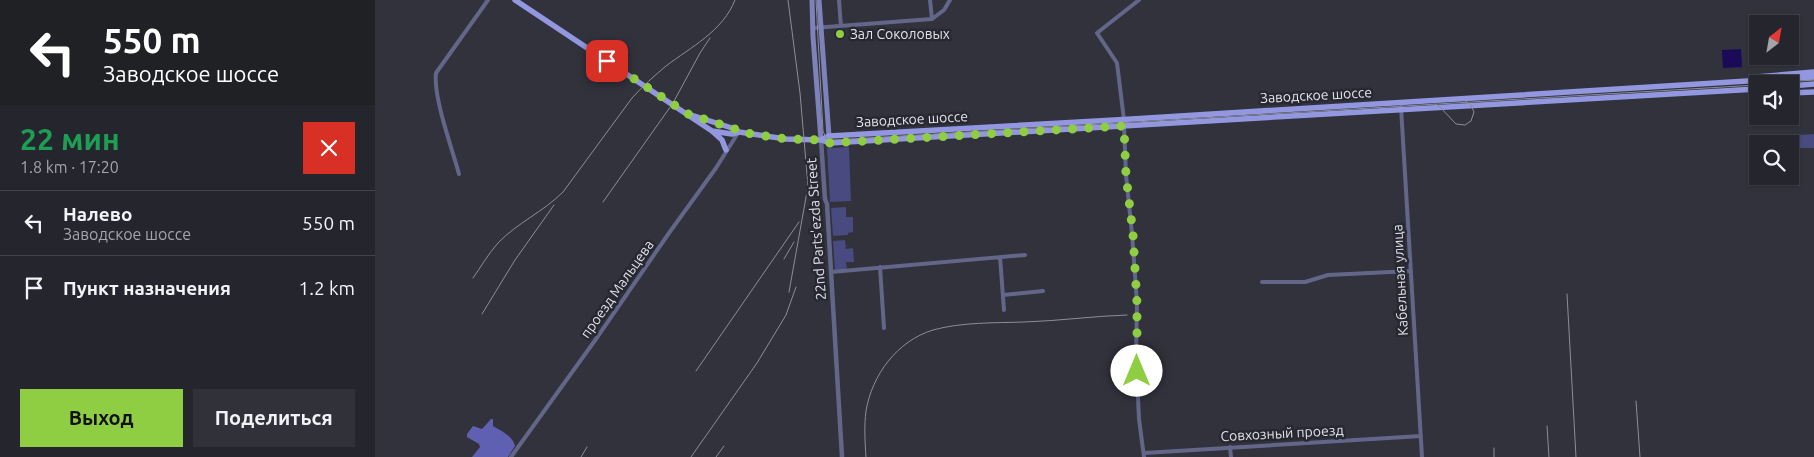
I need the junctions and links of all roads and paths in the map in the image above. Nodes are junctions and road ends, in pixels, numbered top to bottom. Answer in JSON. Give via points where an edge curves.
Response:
{"nodes":[{"id":1,"x":488,"y":0,"type":"edge"},
{"id":2,"x":515,"y":0,"type":"edge"},
{"id":3,"x":812,"y":0,"type":"edge"},
{"id":4,"x":819,"y":0,"type":"edge"},
{"id":5,"x":839,"y":0,"type":"edge"},
{"id":6,"x":930,"y":0,"type":"edge"},
{"id":7,"x":950,"y":0,"type":"edge"},
{"id":8,"x":1139,"y":0,"type":"edge"},
{"id":9,"x":932,"y":19,"type":"junction"},
{"id":10,"x":841,"y":27,"type":"junction"},
{"id":11,"x":813,"y":28,"type":"junction"},
{"id":12,"x":822,"y":28,"type":"junction"},
{"id":13,"x":1814,"y":72,"type":"edge"},
{"id":14,"x":1814,"y":77,"type":"edge"},
{"id":15,"x":1744,"y":80,"type":"junction"},
{"id":16,"x":1814,"y":84,"type":"edge"},
{"id":17,"x":1799,"y":85,"type":"edge"},
{"id":18,"x":1682,"y":90,"type":"junction"},
{"id":19,"x":1749,"y":90,"type":"edge"},
{"id":20,"x":1745,"y":91,"type":"junction"},
{"id":21,"x":1749,"y":92,"type":"edge"},
{"id":22,"x":1814,"y":92,"type":"edge"},
{"id":23,"x":1799,"y":93,"type":"edge"},
{"id":24,"x":1401,"y":106,"type":"junction"},
{"id":25,"x":688,"y":114,"type":"junction"},
{"id":26,"x":1124,"y":123,"type":"junction"},
{"id":27,"x":713,"y":131,"type":"junction"},
{"id":28,"x":972,"y":131,"type":"junction"},
{"id":29,"x":739,"y":132,"type":"junction"},
{"id":30,"x":829,"y":136,"type":"junction"},
{"id":31,"x":821,"y":140,"type":"junction"},
{"id":32,"x":726,"y":150,"type":"junction"},
{"id":33,"x":459,"y":174,"type":"dead end"},
{"id":34,"x":1025,"y":255,"type":"dead end"},
{"id":35,"x":1000,"y":257,"type":"junction"},
{"id":36,"x":880,"y":267,"type":"junction"},
{"id":37,"x":1411,"y":270,"type":"junction"},
{"id":38,"x":831,"y":272,"type":"junction"},
{"id":39,"x":1262,"y":282,"type":"dead end"},
{"id":40,"x":1043,"y":291,"type":"dead end"},
{"id":41,"x":1003,"y":295,"type":"junction"},
{"id":42,"x":1004,"y":310,"type":"dead end"},
{"id":43,"x":884,"y":328,"type":"dead end"},
{"id":44,"x":1421,"y":436,"type":"junction"},
{"id":45,"x":1230,"y":447,"type":"junction"},
{"id":46,"x":1144,"y":455,"type":"edge"},
{"id":47,"x":511,"y":457,"type":"edge"},
{"id":48,"x":842,"y":457,"type":"edge"},
{"id":49,"x":1231,"y":457,"type":"edge"},
{"id":50,"x":1422,"y":457,"type":"edge"}],
"edges":[{"from":1,"to":33,"type":"street","via":[[436,73],[437,94]]},
{"from":2,"to":25,"type":"main road","name":"Заводское шоссе"},
{"from":3,"to":11,"type":"main road","name":"22nd Parts'ezda Street"},
{"from":4,"to":12,"type":"main road"},
{"from":5,"to":10,"type":"street"},
{"from":6,"to":9,"type":"street"},
{"from":7,"to":9,"type":"street","via":[[944,10]]},
{"from":8,"to":26,"type":"street","via":[[1097,33],[1117,63]]},
{"from":9,"to":10,"type":"street"},
{"from":10,"to":12,"type":"street"},
{"from":11,"to":12,"type":"street"},
{"from":11,"to":31,"type":"main road","name":"22nd Parts'ezda Street"},
{"from":12,"to":30,"type":"main road"},
{"from":13,"to":15,"type":"main road"},
{"from":14,"to":15,"type":"main road","name":"Заводское шоссе"},
{"from":15,"to":18,"type":"main road","name":"Заводское шоссе"},
{"from":16,"to":17,"type":"main road"},
{"from":18,"to":20,"type":"main road","name":"Заводское шоссе"},
{"from":18,"to":24,"type":"main road","name":"Заводское шоссе"},
{"from":19,"to":20,"type":"main road","name":"Заводское шоссе"},
{"from":20,"to":21,"type":"main road"},
{"from":22,"to":23,"type":"main road"},
{"from":24,"to":26,"type":"main road","name":"Заводское шоссе"},
{"from":24,"to":37,"type":"street","name":"Кабельная улица"},
{"from":25,"to":27,"type":"main road","name":"Заводское шоссе"},
{"from":25,"to":29,"type":"main road","name":"Заводское шоссе"},
{"from":26,"to":28,"type":"main road","name":"Заводское шоссе"},
{"from":26,"to":46,"type":"street","via":[[1137,303],[1139,419]]},
{"from":27,"to":29,"type":"main road","name":"Заводское шоссе"},
{"from":27,"to":32,"type":"main road"},
{"from":28,"to":30,"type":"main road","name":"Заводское шоссе"},
{"from":28,"to":31,"type":"main road","name":"Заводское шоссе","via":[[830,143]]},
{"from":29,"to":31,"type":"main road","name":"Заводское шоссе"},
{"from":29,"to":32,"type":"street","name":"проезд Мальцева"},
{"from":30,"to":31,"type":"main road","name":"Заводское шоссе"},
{"from":31,"to":38,"type":"street","name":"22nd Parts'ezda Street"},
{"from":32,"to":47,"type":"street","name":"проезд Мальцева"},
{"from":34,"to":35,"type":"street"},
{"from":35,"to":36,"type":"street"},
{"from":35,"to":41,"type":"street"},
{"from":36,"to":38,"type":"street"},
{"from":36,"to":43,"type":"street"},
{"from":37,"to":39,"type":"street","via":[[1328,275],[1305,282]]},
{"from":37,"to":44,"type":"street","name":"Кабельная улица"},
{"from":38,"to":48,"type":"street","name":"22nd Parts'ezda Street"},
{"from":40,"to":41,"type":"street"},
{"from":41,"to":42,"type":"street"},
{"from":44,"to":45,"type":"street","name":"Совхозный проезд"},
{"from":44,"to":50,"type":"street","name":"Кабельная улица"},
{"from":45,"to":46,"type":"street","name":"Совхозный проезд"},
{"from":45,"to":49,"type":"street"}]}
